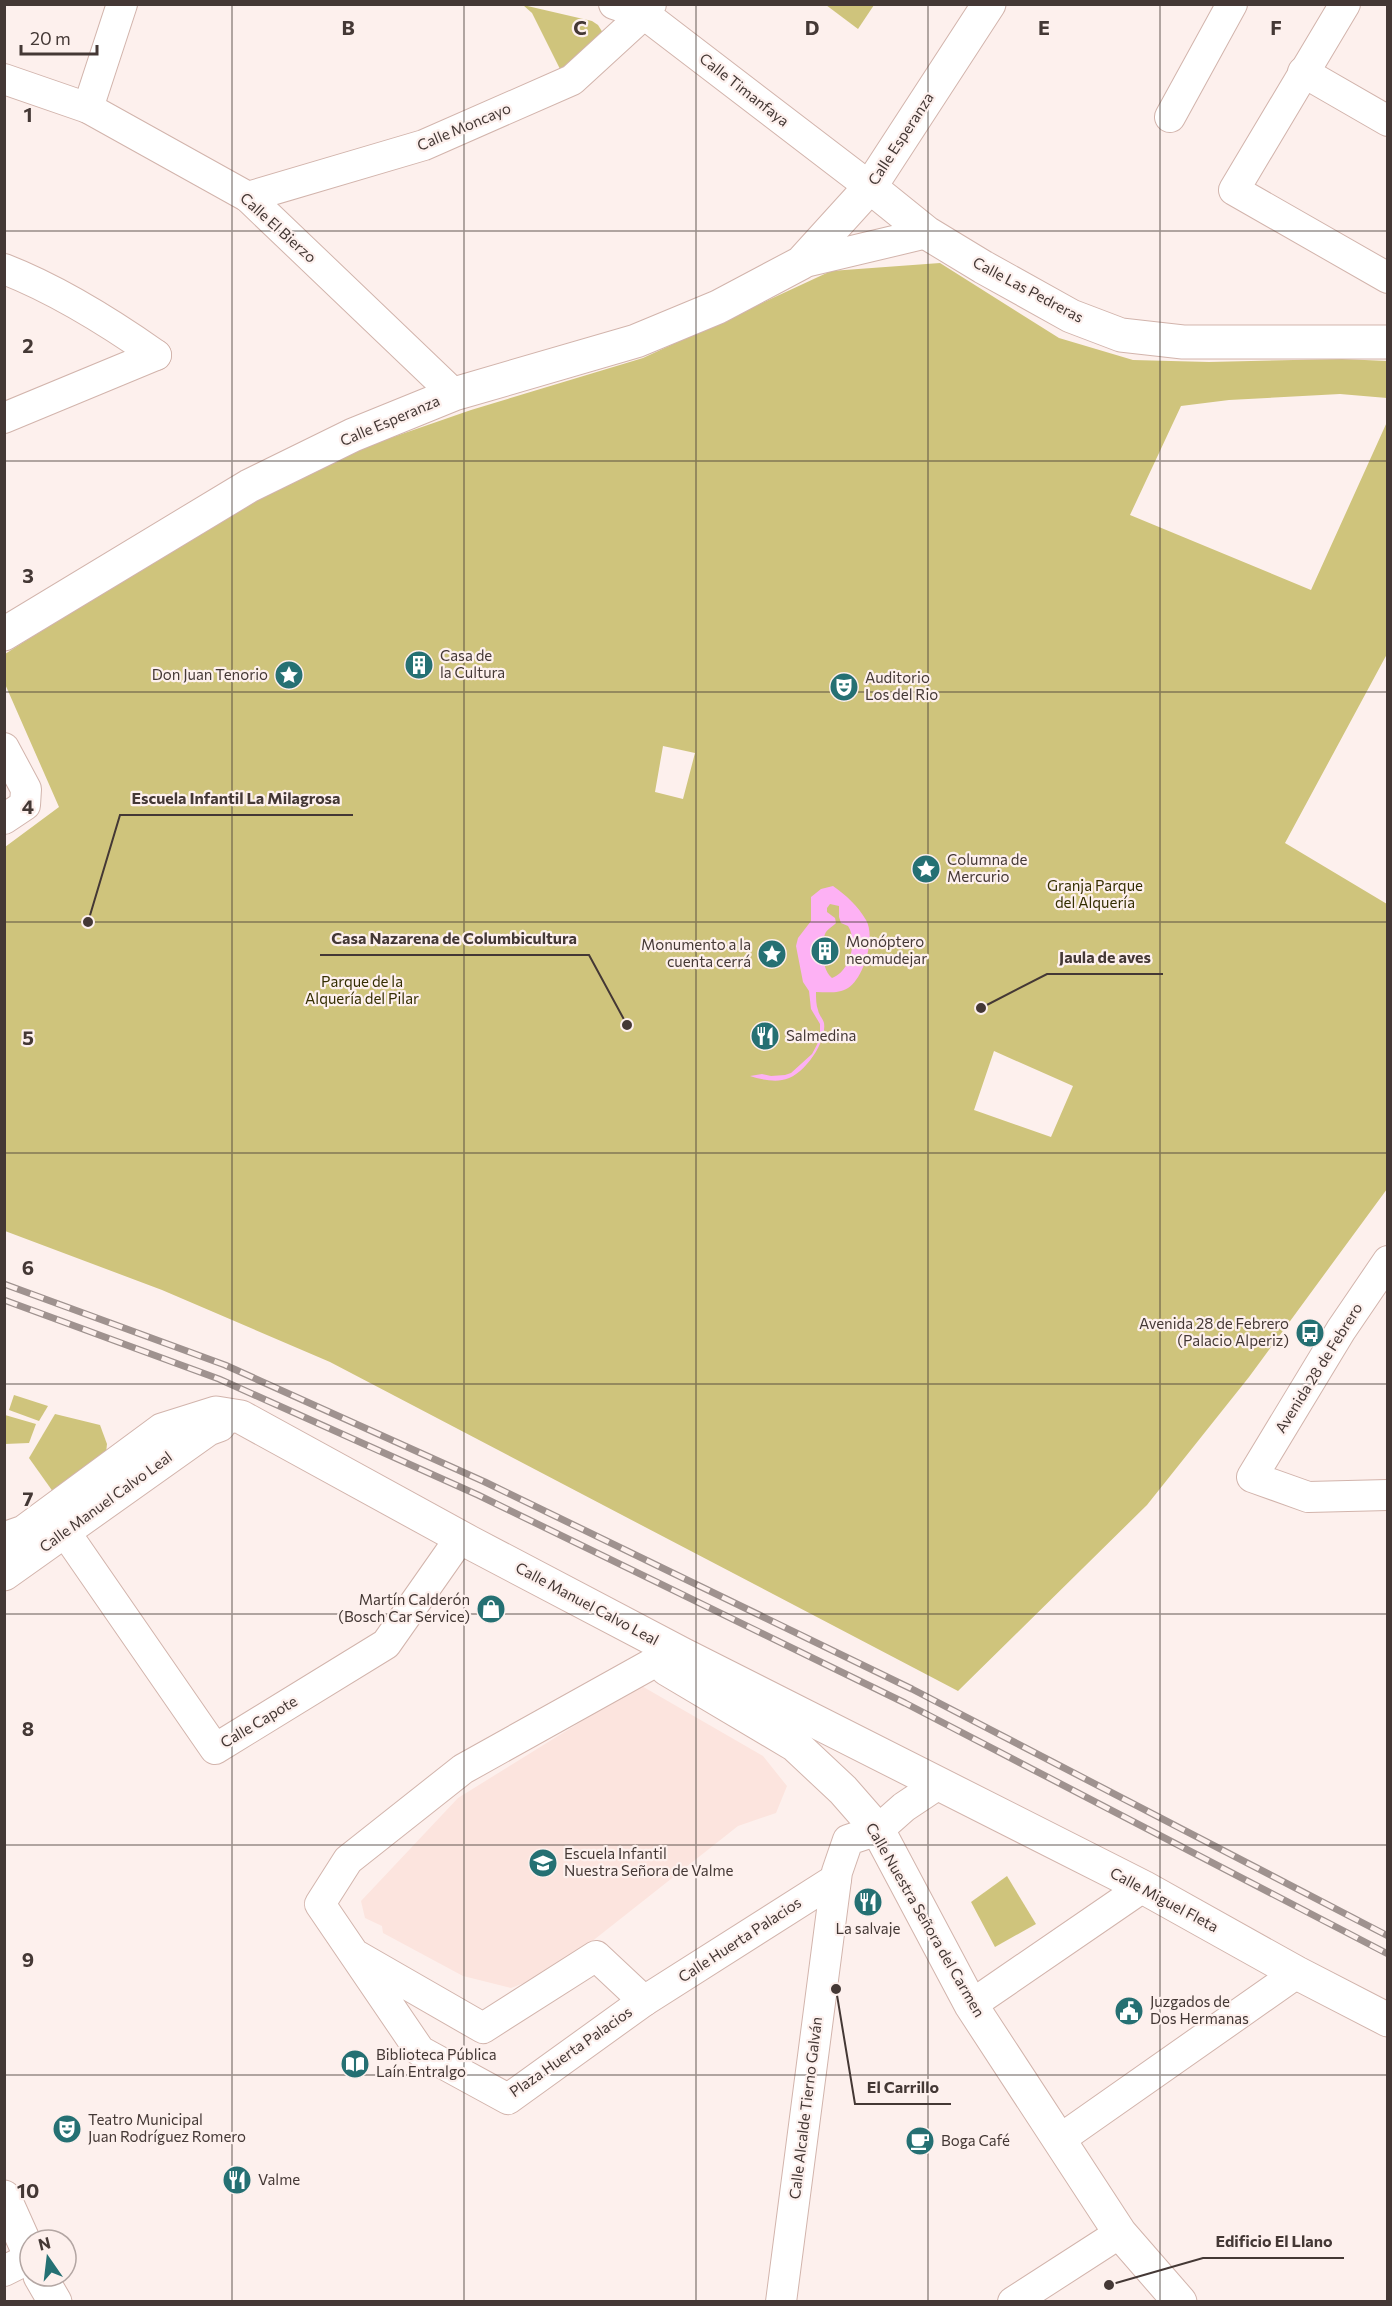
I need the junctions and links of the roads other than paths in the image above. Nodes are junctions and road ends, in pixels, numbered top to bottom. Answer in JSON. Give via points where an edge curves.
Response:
{"nodes":[{"id":1,"x":122,"y":4,"type":"edge"},
{"id":2,"x":614,"y":4,"type":"edge"},
{"id":3,"x":989,"y":4,"type":"edge"},
{"id":4,"x":1232,"y":4,"type":"edge"},
{"id":5,"x":1345,"y":4,"type":"edge"},
{"id":6,"x":648,"y":9,"type":"edge"},
{"id":7,"x":1303,"y":72,"type":"junction"},
{"id":8,"x":4,"y":79,"type":"edge"},
{"id":9,"x":88,"y":108,"type":"junction"},
{"id":10,"x":1170,"y":117,"type":"dead end"},
{"id":11,"x":1388,"y":121,"type":"edge"},
{"id":12,"x":870,"y":187,"type":"junction"},
{"id":13,"x":248,"y":197,"type":"junction"},
{"id":14,"x":927,"y":233,"type":"junction"},
{"id":15,"x":801,"y":263,"type":"junction"},
{"id":16,"x":4,"y":269,"type":"edge"},
{"id":17,"x":1388,"y":278,"type":"edge"},
{"id":18,"x":1388,"y":342,"type":"edge"},
{"id":19,"x":454,"y":394,"type":"junction"},
{"id":20,"x":4,"y":418,"type":"edge"},
{"id":21,"x":4,"y":634,"type":"edge"},
{"id":22,"x":4,"y":747,"type":"edge"},
{"id":23,"x":4,"y":819,"type":"edge"},
{"id":24,"x":1388,"y":1261,"type":"edge"},
{"id":25,"x":241,"y":1417,"type":"junction"},
{"id":26,"x":1388,"y":1495,"type":"edge"},
{"id":27,"x":66,"y":1532,"type":"junction"},
{"id":28,"x":4,"y":1539,"type":"edge"},
{"id":29,"x":465,"y":1539,"type":"junction"},
{"id":30,"x":4,"y":1574,"type":"edge"},
{"id":31,"x":669,"y":1658,"type":"junction"},
{"id":32,"x":938,"y":1785,"type":"junction"},
{"id":33,"x":878,"y":1830,"type":"junction"},
{"id":34,"x":836,"y":1879,"type":"junction"},
{"id":35,"x":1143,"y":1887,"type":"junction"},
{"id":36,"x":356,"y":1955,"type":"junction"},
{"id":37,"x":1297,"y":1973,"type":"junction"},
{"id":38,"x":644,"y":2001,"type":"junction"},
{"id":39,"x":971,"y":2005,"type":"junction"},
{"id":40,"x":1388,"y":2019,"type":"edge"},
{"id":41,"x":1059,"y":2139,"type":"junction"},
{"id":42,"x":4,"y":2197,"type":"edge"},
{"id":43,"x":18,"y":2229,"type":"edge"},
{"id":44,"x":1120,"y":2233,"type":"junction"},
{"id":45,"x":18,"y":2263,"type":"edge"},
{"id":46,"x":4,"y":2271,"type":"edge"},
{"id":47,"x":47,"y":2288,"type":"edge"},
{"id":48,"x":55,"y":2301,"type":"edge"},
{"id":49,"x":781,"y":2301,"type":"edge"},
{"id":50,"x":1013,"y":2301,"type":"edge"},
{"id":51,"x":1180,"y":2301,"type":"edge"}],
"edges":[{"from":1,"to":9,"type":"street"},
{"from":2,"to":6,"type":"street","name":"Calle Timanfaya"},
{"from":3,"to":12,"type":"street","name":"Calle Esperanza"},
{"from":4,"to":10,"type":"street"},
{"from":5,"to":7,"type":"street"},
{"from":6,"to":12,"type":"street","name":"Calle Timanfaya"},
{"from":6,"to":13,"type":"street","name":"Calle Moncayo","via":[[572,80],[424,145]]},
{"from":7,"to":11,"type":"street"},
{"from":7,"to":17,"type":"street","via":[[1234,190]]},
{"from":8,"to":9,"type":"street","name":"Calle El Bierzo"},
{"from":9,"to":13,"type":"street","name":"Calle El Bierzo"},
{"from":12,"to":14,"type":"street","name":"Calle Las Pedreras"},
{"from":12,"to":15,"type":"street","name":"Calle Esperanza"},
{"from":13,"to":19,"type":"street","name":"Calle El Bierzo"},
{"from":14,"to":15,"type":"street","name":"Calle Esperanza"},
{"from":14,"to":18,"type":"street","name":"Calle Las Pedreras","via":[[1071,316],[1121,335],[1183,342]]},
{"from":15,"to":19,"type":"street","name":"Calle Esperanza","via":[[718,307],[636,341]]},
{"from":16,"to":20,"type":"street","via":[[39,284],[156,355]]},
{"from":19,"to":21,"type":"street","name":"Calle Esperanza","via":[[353,435],[249,486]]},
{"from":22,"to":23,"type":"street","via":[[26,789],[25,805]]},
{"from":24,"to":26,"type":"street","name":"Avenida 28 de Febrero","via":[[1341,1330],[1252,1477],[1308,1497]]},
{"from":25,"to":27,"type":"street","name":"Calle Manuel Calvo Leal","via":[[208,1429]]},
{"from":25,"to":28,"type":"street","name":"Calle Manuel Calvo Leal","via":[[216,1413],[162,1430],[24,1532]]},
{"from":25,"to":29,"type":"street","name":"Calle Manuel Calvo Leal"},
{"from":27,"to":29,"type":"street","name":"Calle Capote","via":[[215,1749],[386,1644]]},
{"from":27,"to":30,"type":"street","name":"Calle Manuel Calvo Leal"},
{"from":29,"to":31,"type":"street","name":"Calle Nuestra Señora del Carmen"},
{"from":31,"to":32,"type":"street"},
{"from":31,"to":33,"type":"street","name":"Calle Nuestra Señora del Carmen","via":[[795,1745]]},
{"from":31,"to":36,"type":"street","name":"Plaza Huerta Palacios","via":[[463,1769],[348,1860],[320,1904]]},
{"from":32,"to":33,"type":"street"},
{"from":32,"to":35,"type":"street","name":"Calle Miguel Fleta"},
{"from":33,"to":34,"type":"street","name":"Calle Alcalde Tierno Galván","via":[[848,1840]]},
{"from":33,"to":39,"type":"street","name":"Calle Nuestra Señora del Carmen"},
{"from":34,"to":38,"type":"street","name":"Calle Huerta Palacios"},
{"from":34,"to":49,"type":"street","name":"Calle Alcalde Tierno Galván"},
{"from":35,"to":37,"type":"street","name":"Calle Miguel Fleta"},
{"from":35,"to":39,"type":"street"},
{"from":36,"to":38,"type":"street","name":"Plaza Huerta Palacios","via":[[483,2028],[596,1956]]},
{"from":36,"to":38,"type":"street","name":"Plaza Huerta Palacios","via":[[420,2051],[508,2099]]},
{"from":37,"to":40,"type":"street","name":"Calle Miguel Fleta"},
{"from":37,"to":41,"type":"street"},
{"from":39,"to":41,"type":"street","name":"Calle Nuestra Señora del Carmen"},
{"from":41,"to":44,"type":"street","name":"Calle Nuestra Señora del Carmen"},
{"from":42,"to":43,"type":"street"},
{"from":44,"to":50,"type":"street"},
{"from":44,"to":51,"type":"street","name":"Calle Nuestra Señora del Carmen"},
{"from":45,"to":46,"type":"street"},
{"from":47,"to":48,"type":"street"}]}
